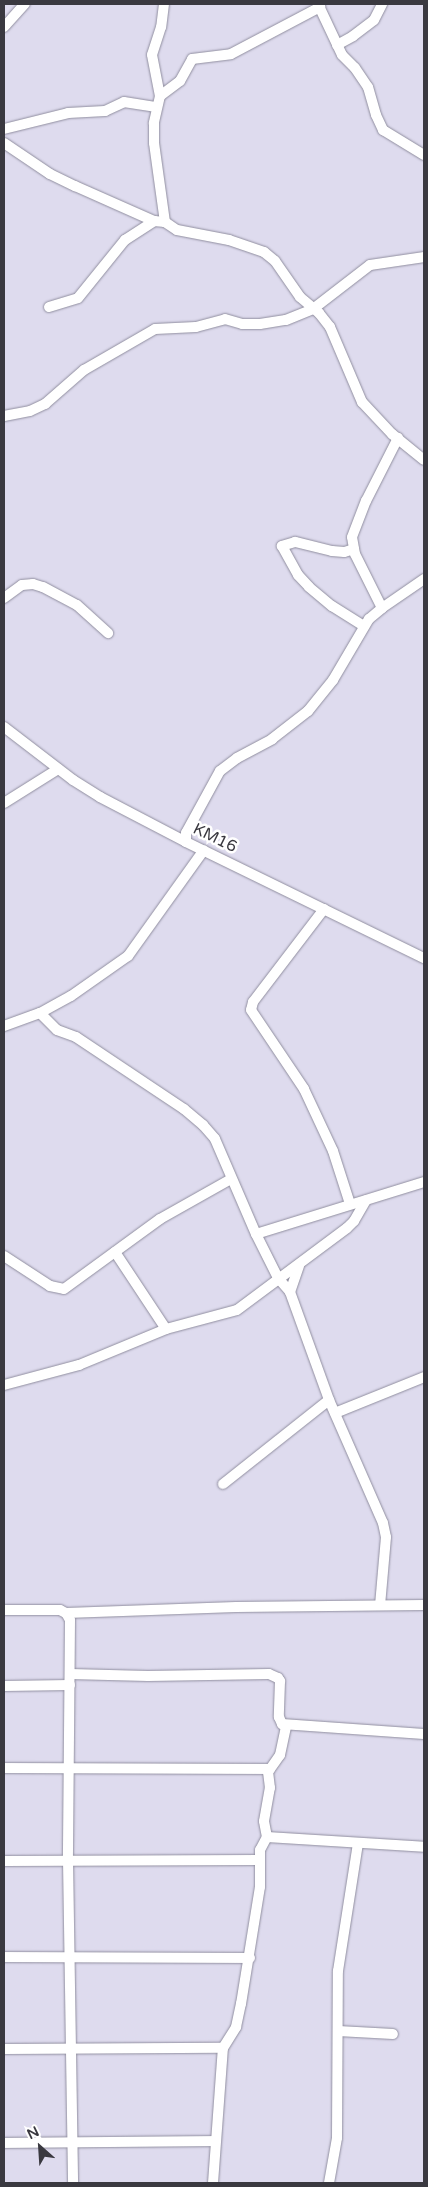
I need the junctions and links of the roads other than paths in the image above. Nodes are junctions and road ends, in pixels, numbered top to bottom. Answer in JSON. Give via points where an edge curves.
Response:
{"nodes":[{"id":1,"x":25,"y":4,"type":"edge"},
{"id":2,"x":164,"y":4,"type":"edge"},
{"id":3,"x":382,"y":4,"type":"edge"},
{"id":4,"x":319,"y":5,"type":"edge"},
{"id":5,"x":4,"y":27,"type":"edge"},
{"id":6,"x":337,"y":44,"type":"junction"},
{"id":7,"x":160,"y":96,"type":"junction"},
{"id":8,"x":156,"y":107,"type":"junction"},
{"id":9,"x":4,"y":129,"type":"edge"},
{"id":10,"x":4,"y":143,"type":"edge"},
{"id":11,"x":424,"y":155,"type":"edge"},
{"id":12,"x":154,"y":221,"type":"junction"},
{"id":13,"x":165,"y":222,"type":"junction"},
{"id":14,"x":424,"y":256,"type":"edge"},
{"id":15,"x":49,"y":307,"type":"dead end"},
{"id":16,"x":314,"y":309,"type":"junction"},
{"id":17,"x":4,"y":416,"type":"edge"},
{"id":18,"x":398,"y":438,"type":"junction"},
{"id":19,"x":424,"y":460,"type":"edge"},
{"id":20,"x":354,"y":549,"type":"junction"},
{"id":21,"x":424,"y":579,"type":"edge"},
{"id":22,"x":4,"y":598,"type":"edge"},
{"id":23,"x":382,"y":608,"type":"junction"},
{"id":24,"x":364,"y":626,"type":"junction"},
{"id":25,"x":108,"y":633,"type":"dead end"},
{"id":26,"x":4,"y":727,"type":"edge"},
{"id":27,"x":58,"y":769,"type":"junction"},
{"id":28,"x":4,"y":803,"type":"edge"},
{"id":29,"x":186,"y":842,"type":"junction"},
{"id":30,"x":204,"y":850,"type":"junction"},
{"id":31,"x":324,"y":909,"type":"junction"},
{"id":32,"x":424,"y":958,"type":"edge"},
{"id":33,"x":40,"y":1012,"type":"junction"},
{"id":34,"x":4,"y":1026,"type":"edge"},
{"id":35,"x":232,"y":1179,"type":"junction"},
{"id":36,"x":424,"y":1182,"type":"edge"},
{"id":37,"x":366,"y":1200,"type":"junction"},
{"id":38,"x":350,"y":1204,"type":"junction"},
{"id":39,"x":256,"y":1234,"type":"junction"},
{"id":40,"x":115,"y":1252,"type":"junction"},
{"id":41,"x":4,"y":1256,"type":"edge"},
{"id":42,"x":299,"y":1266,"type":"junction"},
{"id":43,"x":278,"y":1278,"type":"junction"},
{"id":44,"x":290,"y":1292,"type":"junction"},
{"id":45,"x":166,"y":1329,"type":"junction"},
{"id":46,"x":424,"y":1377,"type":"edge"},
{"id":47,"x":4,"y":1385,"type":"edge"},
{"id":48,"x":329,"y":1400,"type":"junction"},
{"id":49,"x":335,"y":1413,"type":"junction"},
{"id":50,"x":222,"y":1484,"type":"dead end"},
{"id":51,"x":380,"y":1605,"type":"junction"},
{"id":52,"x":424,"y":1605,"type":"edge"},
{"id":53,"x":4,"y":1610,"type":"edge"},
{"id":54,"x":66,"y":1613,"type":"junction"},
{"id":55,"x":70,"y":1674,"type":"junction"},
{"id":56,"x":70,"y":1685,"type":"junction"},
{"id":57,"x":4,"y":1686,"type":"edge"},
{"id":58,"x":286,"y":1726,"type":"junction"},
{"id":59,"x":424,"y":1734,"type":"edge"},
{"id":60,"x":4,"y":1768,"type":"edge"},
{"id":61,"x":70,"y":1768,"type":"junction"},
{"id":62,"x":270,"y":1769,"type":"junction"},
{"id":63,"x":267,"y":1836,"type":"junction"},
{"id":64,"x":358,"y":1844,"type":"junction"},
{"id":65,"x":424,"y":1847,"type":"edge"},
{"id":66,"x":68,"y":1860,"type":"junction"},
{"id":67,"x":260,"y":1860,"type":"junction"},
{"id":68,"x":4,"y":1861,"type":"edge"},
{"id":69,"x":70,"y":1956,"type":"junction"},
{"id":70,"x":4,"y":1957,"type":"edge"},
{"id":71,"x":250,"y":1958,"type":"junction"},
{"id":72,"x":338,"y":2031,"type":"junction"},
{"id":73,"x":393,"y":2034,"type":"dead end"},
{"id":74,"x":223,"y":2048,"type":"junction"},
{"id":75,"x":4,"y":2049,"type":"edge"},
{"id":76,"x":71,"y":2050,"type":"junction"},
{"id":77,"x":215,"y":2141,"type":"junction"},
{"id":78,"x":73,"y":2142,"type":"junction"},
{"id":79,"x":4,"y":2143,"type":"edge"},
{"id":80,"x":73,"y":2183,"type":"edge"},
{"id":81,"x":212,"y":2183,"type":"edge"},
{"id":82,"x":329,"y":2183,"type":"edge"}],
"edges":[{"from":1,"to":5,"type":"street"},
{"from":2,"to":7,"type":"street","via":[[152,55]]},
{"from":3,"to":6,"type":"street","via":[[374,20],[354,36]]},
{"from":4,"to":6,"type":"street"},
{"from":4,"to":7,"type":"street","via":[[231,54],[192,59],[180,81]]},
{"from":6,"to":11,"type":"street","via":[[368,87],[383,130]]},
{"from":7,"to":8,"type":"street"},
{"from":8,"to":9,"type":"street","via":[[124,102],[105,111],[68,113]]},
{"from":8,"to":13,"type":"street","via":[[154,143]]},
{"from":10,"to":12,"type":"street","via":[[50,174]]},
{"from":12,"to":13,"type":"street"},
{"from":12,"to":15,"type":"street","via":[[125,240],[78,298]]},
{"from":13,"to":16,"type":"street","via":[[177,230],[229,240],[264,252],[275,261],[300,297]]},
{"from":14,"to":16,"type":"street","via":[[363,268]]},
{"from":16,"to":17,"type":"street","via":[[273,323],[242,324],[225,319],[196,327],[155,329],[84,370],[45,404],[30,411]]},
{"from":16,"to":18,"type":"street","via":[[330,327],[362,402]]},
{"from":18,"to":19,"type":"street"},
{"from":18,"to":20,"type":"street","via":[[353,530]]},
{"from":20,"to":23,"type":"street"},
{"from":20,"to":24,"type":"street","via":[[332,551],[295,542],[282,546],[308,587]]},
{"from":21,"to":23,"type":"street"},
{"from":22,"to":25,"type":"street","via":[[22,586],[33,584],[43,587],[78,605]]},
{"from":23,"to":24,"type":"street"},
{"from":24,"to":29,"type":"street","via":[[344,662],[308,711],[272,739],[220,771],[186,833]]},
{"from":26,"to":27,"type":"street","name":"KM16"},
{"from":27,"to":28,"type":"street"},
{"from":27,"to":29,"type":"street","name":"KM16","via":[[100,797]]},
{"from":29,"to":30,"type":"street","name":"KM16"},
{"from":30,"to":31,"type":"street","name":"KM16"},
{"from":30,"to":33,"type":"street","via":[[128,956],[92,983]]},
{"from":31,"to":32,"type":"street","name":"KM16"},
{"from":31,"to":38,"type":"street","via":[[253,1002],[251,1010],[304,1089],[333,1151]]},
{"from":33,"to":34,"type":"street"},
{"from":33,"to":35,"type":"street","via":[[57,1030],[83,1041],[204,1125],[215,1139]]},
{"from":35,"to":39,"type":"street"},
{"from":35,"to":40,"type":"street","via":[[176,1208]]},
{"from":36,"to":37,"type":"street"},
{"from":37,"to":38,"type":"street"},
{"from":37,"to":42,"type":"street","via":[[351,1225]]},
{"from":38,"to":39,"type":"street"},
{"from":39,"to":43,"type":"street"},
{"from":40,"to":41,"type":"street","via":[[60,1290],[30,1275]]},
{"from":40,"to":45,"type":"street"},
{"from":42,"to":43,"type":"street"},
{"from":42,"to":44,"type":"street"},
{"from":43,"to":44,"type":"street"},
{"from":43,"to":45,"type":"street","via":[[230,1314]]},
{"from":44,"to":48,"type":"street"},
{"from":45,"to":47,"type":"street","via":[[79,1365]]},
{"from":46,"to":49,"type":"street"},
{"from":48,"to":49,"type":"street"},
{"from":48,"to":50,"type":"street"},
{"from":49,"to":51,"type":"street","via":[[386,1530]]},
{"from":51,"to":52,"type":"street"},
{"from":51,"to":54,"type":"street","via":[[236,1606]]},
{"from":53,"to":54,"type":"street","via":[[60,1610]]},
{"from":54,"to":55,"type":"street","via":[[70,1620]]},
{"from":55,"to":56,"type":"street"},
{"from":55,"to":58,"type":"street","via":[[269,1674],[280,1681],[279,1717]]},
{"from":56,"to":57,"type":"street"},
{"from":56,"to":61,"type":"street"},
{"from":58,"to":59,"type":"street"},
{"from":58,"to":62,"type":"street","via":[[280,1755]]},
{"from":60,"to":61,"type":"street"},
{"from":61,"to":62,"type":"street"},
{"from":61,"to":66,"type":"street"},
{"from":62,"to":63,"type":"street","via":[[264,1821]]},
{"from":63,"to":64,"type":"street"},
{"from":63,"to":67,"type":"street","via":[[260,1850]]},
{"from":64,"to":65,"type":"street"},
{"from":64,"to":72,"type":"street","via":[[338,1971]]},
{"from":66,"to":67,"type":"street"},
{"from":66,"to":68,"type":"street"},
{"from":66,"to":69,"type":"street"},
{"from":67,"to":71,"type":"street","via":[[260,1887]]},
{"from":69,"to":70,"type":"street"},
{"from":69,"to":71,"type":"street"},
{"from":69,"to":76,"type":"street"},
{"from":71,"to":74,"type":"street","via":[[236,2027]]},
{"from":72,"to":73,"type":"street"},
{"from":72,"to":82,"type":"street","via":[[337,2138]]},
{"from":74,"to":76,"type":"street"},
{"from":74,"to":77,"type":"street"},
{"from":75,"to":76,"type":"street"},
{"from":76,"to":78,"type":"street"},
{"from":77,"to":78,"type":"street"},
{"from":77,"to":81,"type":"street"},
{"from":78,"to":79,"type":"street"},
{"from":78,"to":80,"type":"street"}]}
